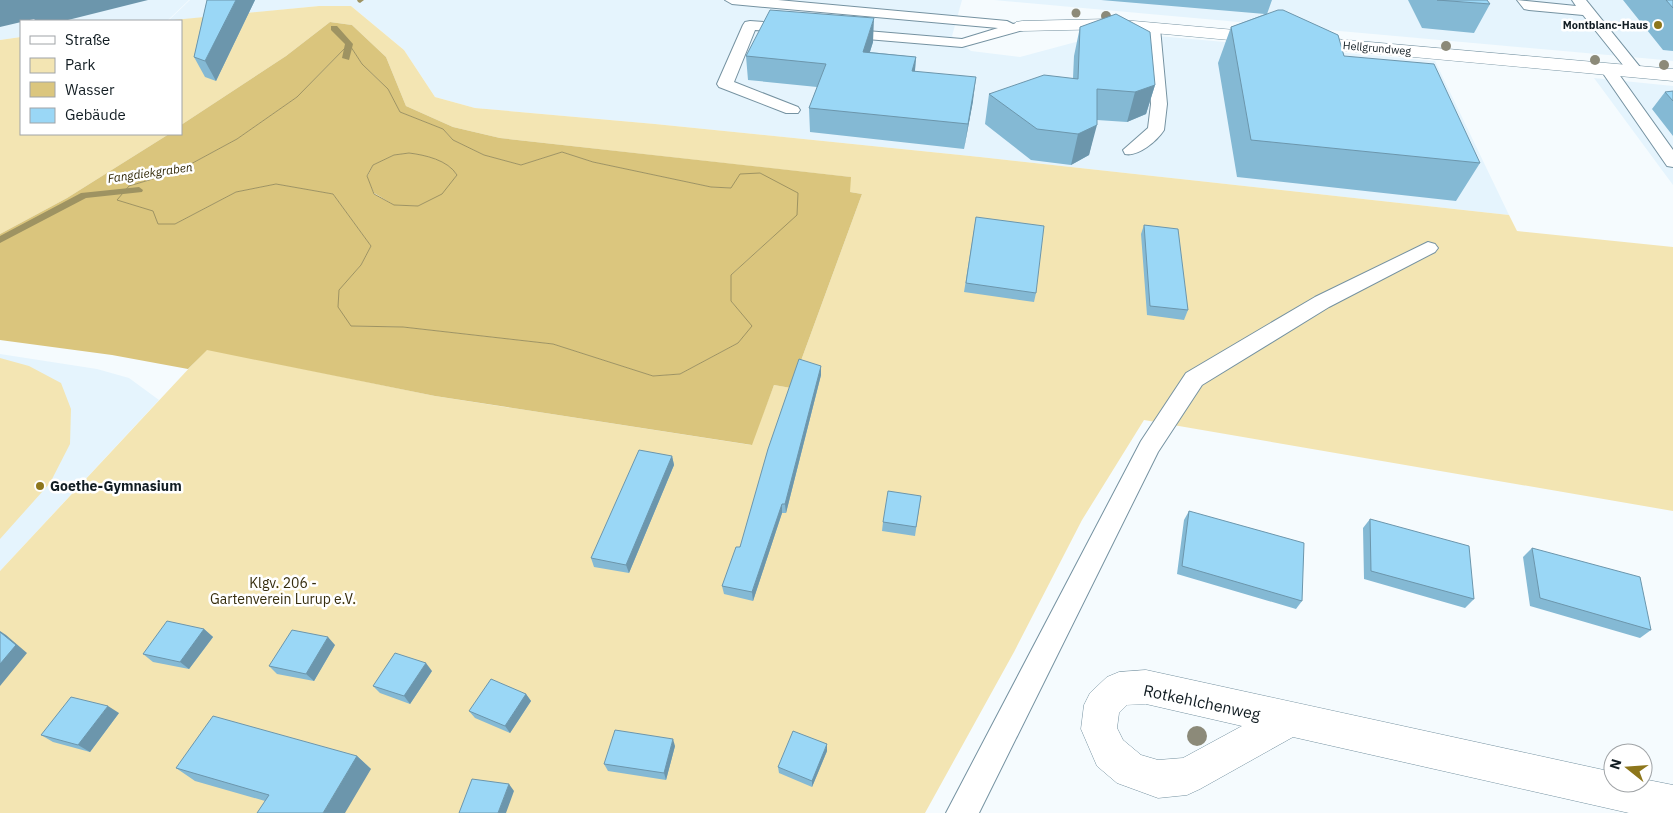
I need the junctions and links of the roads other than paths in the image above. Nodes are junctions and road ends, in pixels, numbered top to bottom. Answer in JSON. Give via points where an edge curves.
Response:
{"nodes":[{"id":1,"x":732,"y":0,"type":"edge"},
{"id":2,"x":869,"y":0,"type":"edge"},
{"id":3,"x":1524,"y":0,"type":"edge"},
{"id":4,"x":1584,"y":6,"type":"edge"},
{"id":5,"x":1022,"y":26,"type":"junction"},
{"id":6,"x":1153,"y":28,"type":"junction"},
{"id":7,"x":808,"y":30,"type":"edge"},
{"id":8,"x":827,"y":32,"type":"edge"},
{"id":9,"x":1608,"y":69,"type":"junction"},
{"id":10,"x":1636,"y":72,"type":"junction"},
{"id":11,"x":1673,"y":75,"type":"edge"},
{"id":12,"x":792,"y":110,"type":"dead end"},
{"id":13,"x":1131,"y":150,"type":"dead end"},
{"id":14,"x":1673,"y":162,"type":"edge"},
{"id":15,"x":1428,"y":248,"type":"dead end"},
{"id":16,"x":1288,"y":720,"type":"dead end"},
{"id":17,"x":1673,"y":804,"type":"edge"},
{"id":18,"x":962,"y":813,"type":"edge"}],
"edges":[{"from":1,"to":5,"type":"lane"},
{"from":2,"to":5,"type":"lane","via":[[959,8]]},
{"from":3,"to":4,"type":"lane","via":[[1529,6]]},
{"from":4,"to":10,"type":"lane"},
{"from":5,"to":6,"type":"street","name":"Hellgrundweg","via":[[1111,24]]},
{"from":5,"to":8,"type":"lane","via":[[962,43]]},
{"from":6,"to":9,"type":"street","name":"Hellgrundweg"},
{"from":6,"to":13,"type":"lane","via":[[1159,104],[1156,130]]},
{"from":7,"to":12,"type":"lane","via":[[750,25],[724,84]]},
{"from":9,"to":10,"type":"street","name":"Hellgrundweg"},
{"from":9,"to":14,"type":"lane"},
{"from":10,"to":11,"type":"street","name":"Hellgrundweg"},
{"from":15,"to":18,"type":"lane","via":[[1322,302],[1194,379],[1148,447]]},
{"from":16,"to":17,"type":"street"}]}
